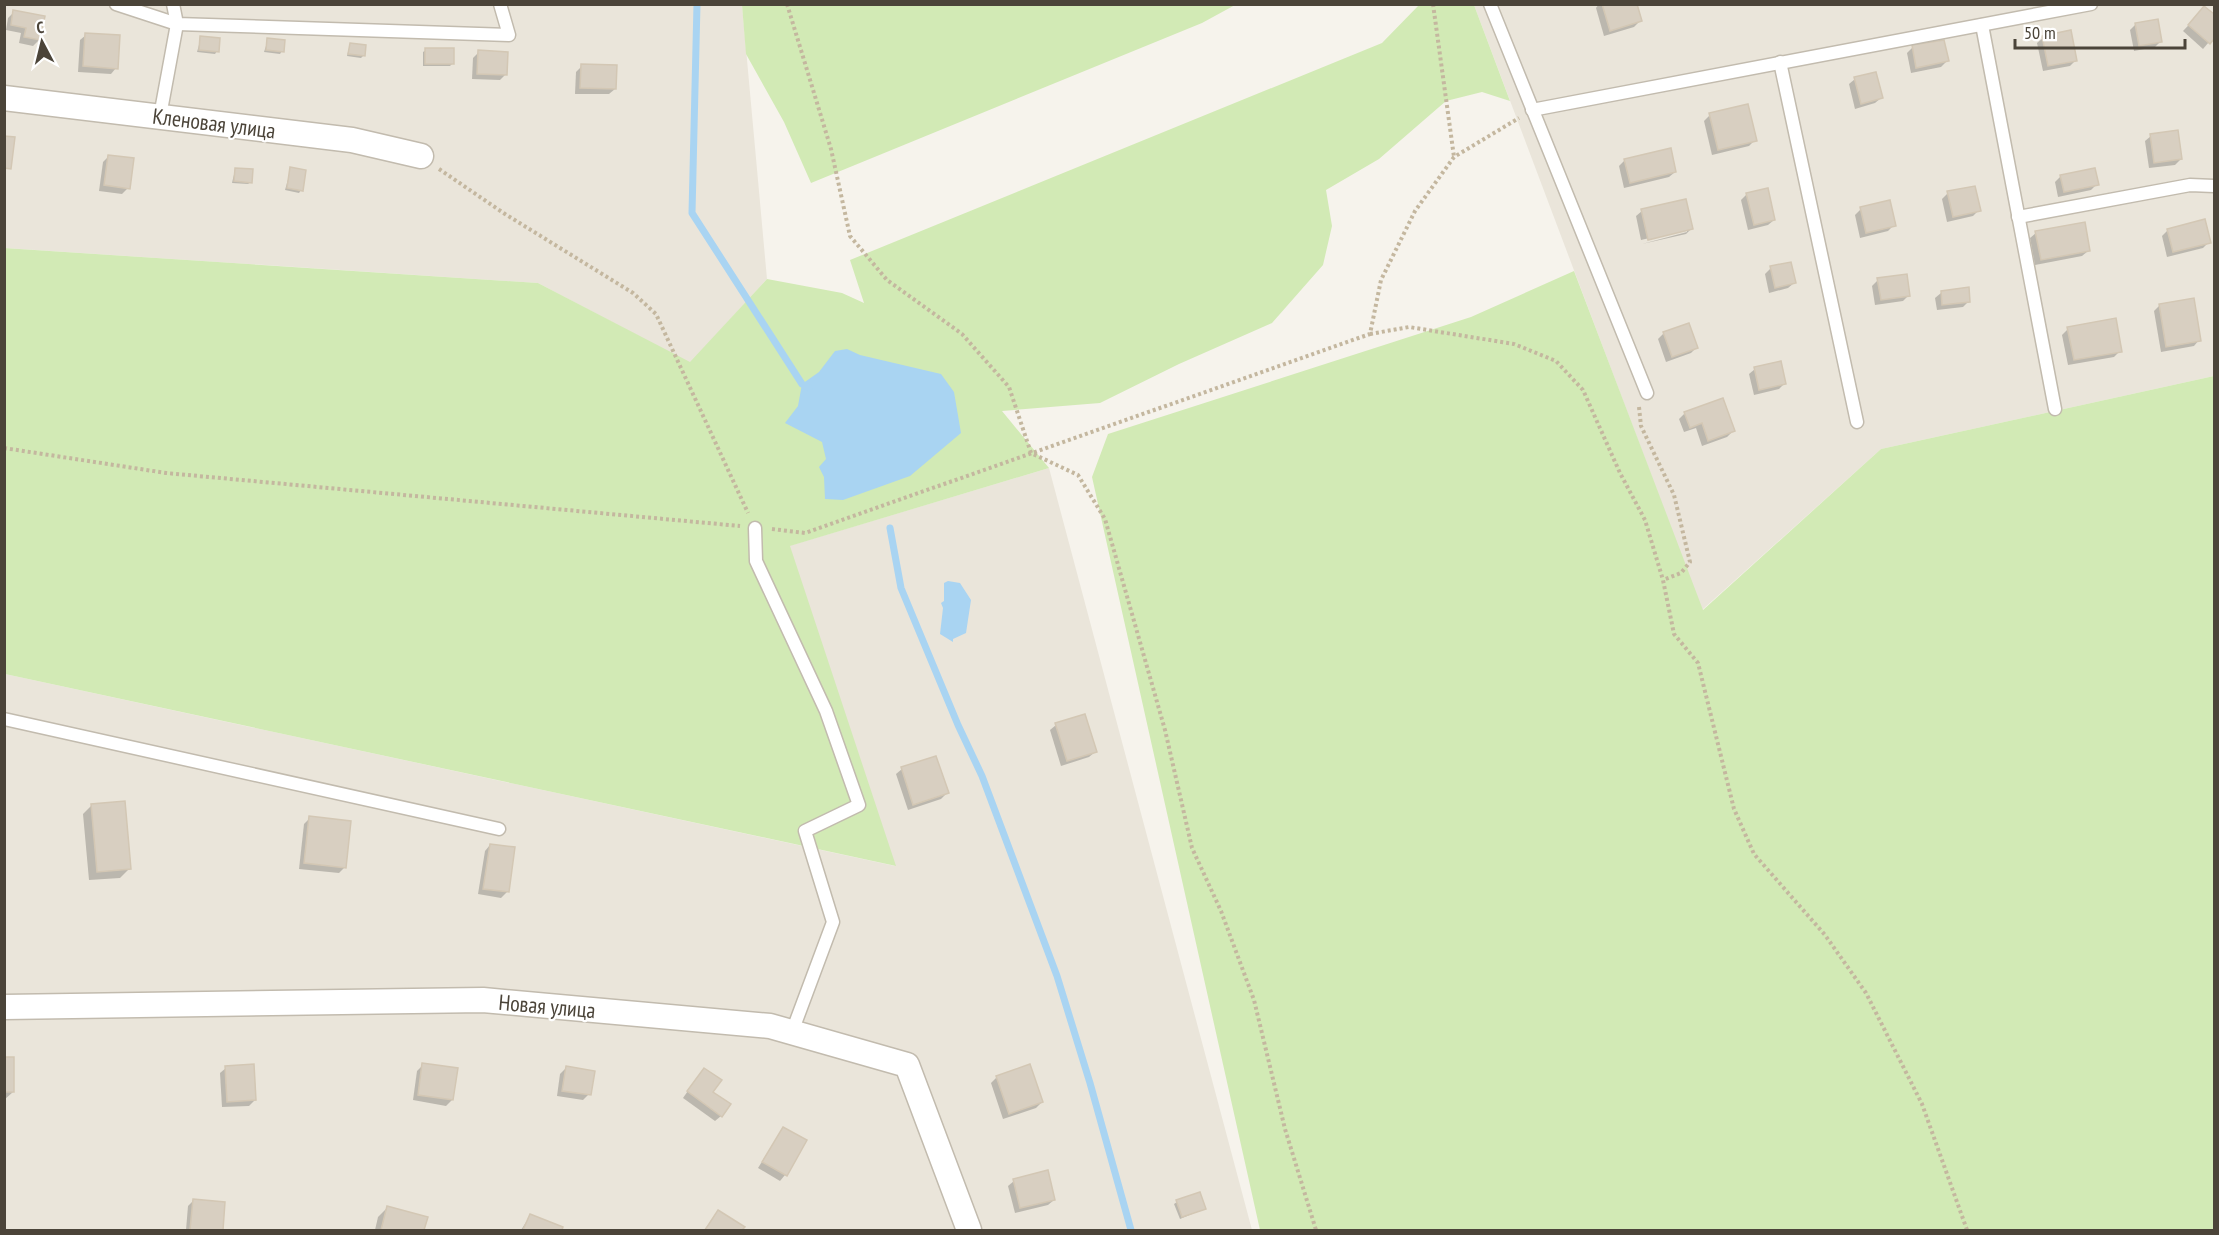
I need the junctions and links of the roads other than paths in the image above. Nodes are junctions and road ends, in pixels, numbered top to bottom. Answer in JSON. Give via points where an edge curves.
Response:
{"nodes":[{"id":1,"x":117,"y":4,"type":"edge"},
{"id":2,"x":173,"y":4,"type":"edge"},
{"id":3,"x":500,"y":4,"type":"edge"},
{"id":4,"x":1490,"y":4,"type":"edge"},
{"id":5,"x":2091,"y":4,"type":"edge"},
{"id":6,"x":177,"y":24,"type":"junction"},
{"id":7,"x":1982,"y":25,"type":"junction"},
{"id":8,"x":1780,"y":62,"type":"junction"},
{"id":9,"x":4,"y":98,"type":"edge"},
{"id":10,"x":1533,"y":110,"type":"junction"},
{"id":11,"x":160,"y":116,"type":"junction"},
{"id":12,"x":421,"y":156,"type":"road end"},
{"id":13,"x":2214,"y":186,"type":"edge"},
{"id":14,"x":2018,"y":217,"type":"junction"},
{"id":15,"x":1647,"y":393,"type":"road end"},
{"id":16,"x":2055,"y":409,"type":"dead end"},
{"id":17,"x":1857,"y":422,"type":"dead end"},
{"id":18,"x":755,"y":528,"type":"road end"},
{"id":19,"x":4,"y":719,"type":"edge"},
{"id":20,"x":498,"y":829,"type":"dead end"},
{"id":21,"x":4,"y":1007,"type":"edge"},
{"id":22,"x":792,"y":1032,"type":"junction"},
{"id":23,"x":969,"y":1230,"type":"edge"}],
"edges":[{"from":1,"to":6,"type":"lane"},
{"from":2,"to":6,"type":"lane"},
{"from":3,"to":6,"type":"lane","via":[[509,35]]},
{"from":4,"to":10,"type":"lane"},
{"from":5,"to":7,"type":"lane"},
{"from":6,"to":11,"type":"lane"},
{"from":7,"to":8,"type":"lane"},
{"from":7,"to":14,"type":"lane"},
{"from":8,"to":10,"type":"lane"},
{"from":8,"to":17,"type":"lane"},
{"from":9,"to":11,"type":"street","name":"Кленовая улица"},
{"from":10,"to":15,"type":"lane"},
{"from":11,"to":12,"type":"street","name":"Кленовая улица","via":[[352,140]]},
{"from":13,"to":14,"type":"lane","via":[[2190,185]]},
{"from":14,"to":16,"type":"lane"},
{"from":18,"to":22,"type":"lane","via":[[756,561],[826,711],[859,805],[805,831],[832,922]]},
{"from":19,"to":20,"type":"lane"},
{"from":21,"to":22,"type":"street","name":"Новая улица","via":[[483,1000],[770,1026]]},
{"from":22,"to":23,"type":"street","name":"Новая улица","via":[[907,1065]]}]}
